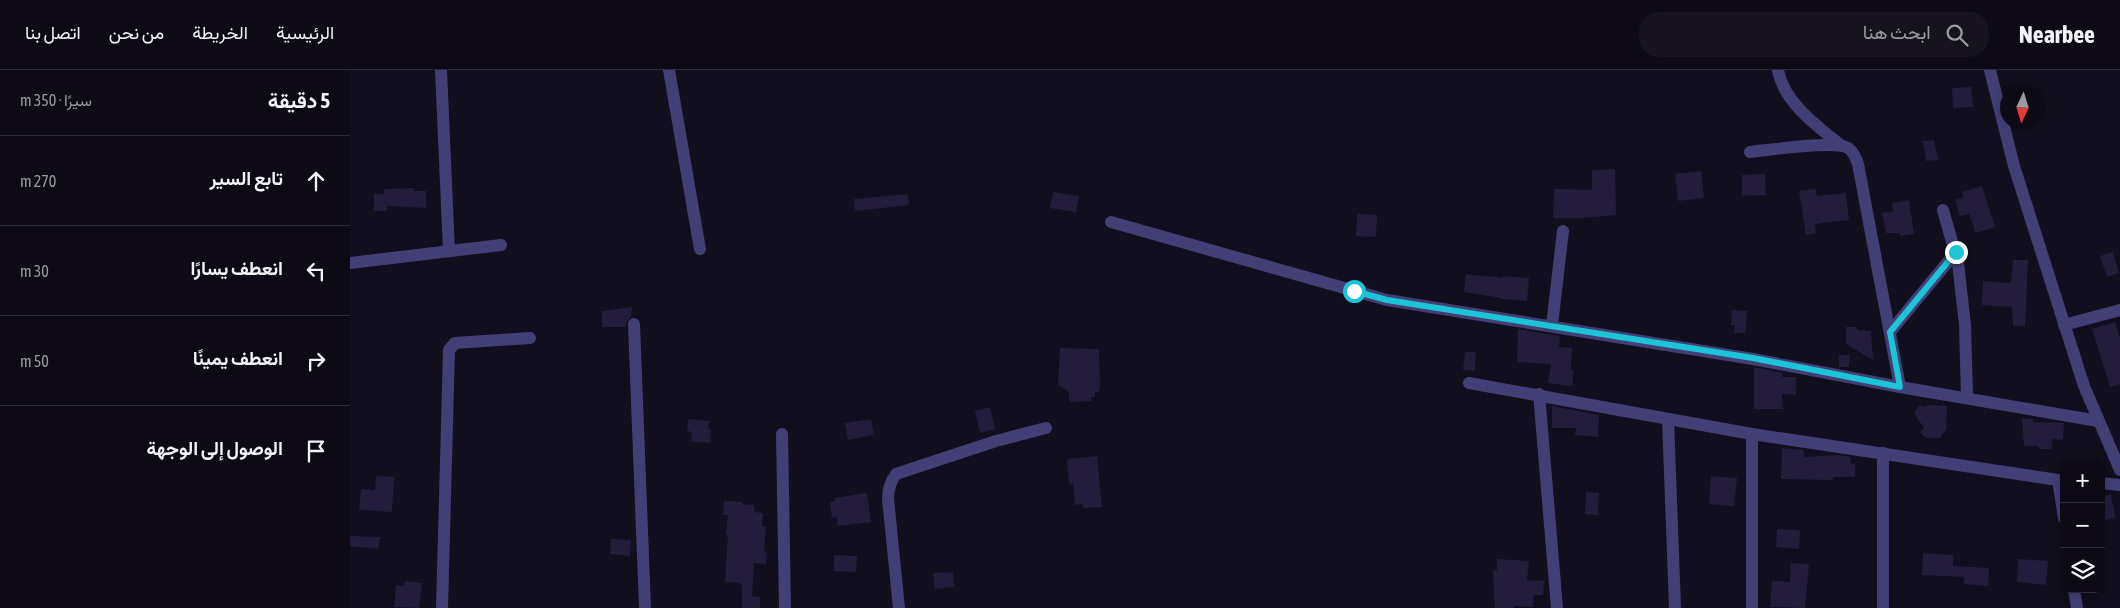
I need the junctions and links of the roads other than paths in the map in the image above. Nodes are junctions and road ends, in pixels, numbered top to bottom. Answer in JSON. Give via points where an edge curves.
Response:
{"nodes":[{"id":1,"x":441,"y":70,"type":"edge"},
{"id":2,"x":669,"y":70,"type":"edge"},
{"id":3,"x":1778,"y":70,"type":"edge"},
{"id":4,"x":1990,"y":70,"type":"edge"},
{"id":5,"x":1842,"y":146,"type":"junction"},
{"id":6,"x":1750,"y":152,"type":"dead end"},
{"id":7,"x":1943,"y":210,"type":"dead end"},
{"id":8,"x":1111,"y":222,"type":"dead end"},
{"id":9,"x":1563,"y":232,"type":"dead end"},
{"id":10,"x":501,"y":245,"type":"dead end"},
{"id":11,"x":700,"y":249,"type":"dead end"},
{"id":12,"x":449,"y":251,"type":"junction"},
{"id":13,"x":1956,"y":252,"type":"junction"},
{"id":14,"x":350,"y":263,"type":"edge"},
{"id":15,"x":2120,"y":310,"type":"edge"},
{"id":16,"x":634,"y":324,"type":"dead end"},
{"id":17,"x":1552,"y":325,"type":"junction"},
{"id":18,"x":2064,"y":325,"type":"junction"},
{"id":19,"x":1890,"y":332,"type":"junction"},
{"id":20,"x":530,"y":338,"type":"dead end"},
{"id":21,"x":1469,"y":383,"type":"dead end"},
{"id":22,"x":1900,"y":387,"type":"junction"},
{"id":23,"x":1538,"y":394,"type":"junction"},
{"id":24,"x":1967,"y":397,"type":"junction"},
{"id":25,"x":1668,"y":419,"type":"junction"},
{"id":26,"x":2098,"y":421,"type":"junction"},
{"id":27,"x":1046,"y":428,"type":"dead end"},
{"id":28,"x":782,"y":434,"type":"dead end"},
{"id":29,"x":1752,"y":434,"type":"junction"},
{"id":30,"x":1883,"y":453,"type":"junction"},
{"id":31,"x":2120,"y":470,"type":"edge"},
{"id":32,"x":2060,"y":480,"type":"edge"},
{"id":33,"x":2105,"y":484,"type":"edge"},
{"id":34,"x":2120,"y":485,"type":"edge"},
{"id":35,"x":2075,"y":593,"type":"edge"},
{"id":36,"x":442,"y":608,"type":"edge"},
{"id":37,"x":645,"y":608,"type":"edge"},
{"id":38,"x":785,"y":608,"type":"edge"},
{"id":39,"x":899,"y":608,"type":"edge"},
{"id":40,"x":1557,"y":608,"type":"edge"},
{"id":41,"x":1675,"y":608,"type":"edge"},
{"id":42,"x":1752,"y":608,"type":"edge"},
{"id":43,"x":1883,"y":608,"type":"edge"},
{"id":44,"x":2077,"y":608,"type":"edge"}],
"edges":[{"from":1,"to":12,"type":"street"},
{"from":2,"to":11,"type":"street"},
{"from":3,"to":5,"type":"street","via":[[1786,92],[1796,105]]},
{"from":4,"to":18,"type":"street","via":[[2014,166]]},
{"from":5,"to":6,"type":"street"},
{"from":5,"to":19,"type":"street","via":[[1851,151],[1858,164]]},
{"from":7,"to":13,"type":"street"},
{"from":8,"to":17,"type":"street","via":[[1387,300]]},
{"from":9,"to":17,"type":"street"},
{"from":10,"to":12,"type":"street"},
{"from":12,"to":14,"type":"street"},
{"from":13,"to":19,"type":"street"},
{"from":13,"to":24,"type":"street","via":[[1965,324]]},
{"from":15,"to":18,"type":"street"},
{"from":16,"to":37,"type":"street"},
{"from":17,"to":22,"type":"street","via":[[1753,358]]},
{"from":18,"to":26,"type":"street"},
{"from":19,"to":22,"type":"street"},
{"from":20,"to":36,"type":"street","via":[[455,343],[449,350]]},
{"from":21,"to":23,"type":"street"},
{"from":22,"to":24,"type":"street"},
{"from":23,"to":25,"type":"street"},
{"from":23,"to":40,"type":"street"},
{"from":24,"to":26,"type":"street"},
{"from":25,"to":29,"type":"street"},
{"from":25,"to":41,"type":"street"},
{"from":26,"to":31,"type":"street"},
{"from":27,"to":39,"type":"street","via":[[896,474],[888,499]]},
{"from":28,"to":38,"type":"street"},
{"from":29,"to":30,"type":"street"},
{"from":29,"to":42,"type":"street"},
{"from":30,"to":32,"type":"street"},
{"from":30,"to":43,"type":"street"},
{"from":33,"to":34,"type":"street"},
{"from":35,"to":44,"type":"street"}]}
